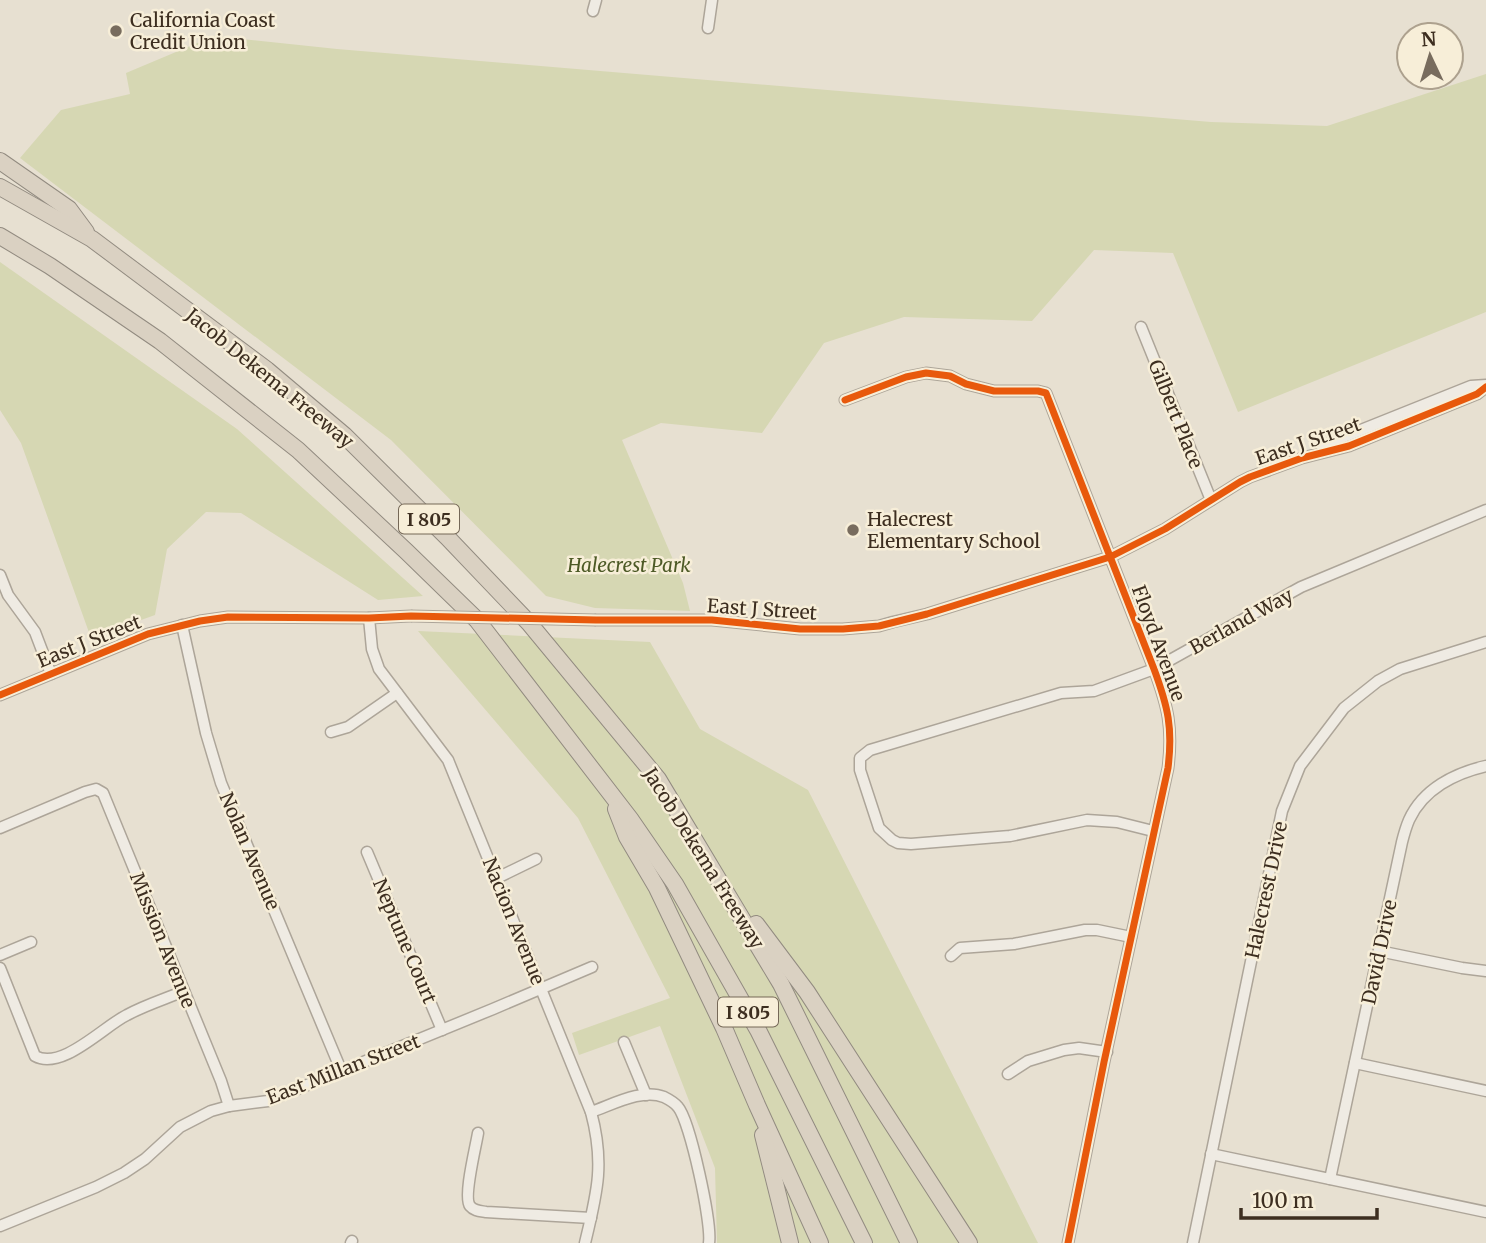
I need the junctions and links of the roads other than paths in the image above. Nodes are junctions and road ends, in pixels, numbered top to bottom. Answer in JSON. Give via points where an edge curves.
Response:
{"nodes":[{"id":1,"x":712,"y":0,"type":"edge"},
{"id":2,"x":708,"y":28,"type":"dead end"},
{"id":3,"x":0,"y":161,"type":"edge"},
{"id":4,"x":0,"y":187,"type":"edge"},
{"id":5,"x":0,"y":236,"type":"edge"},
{"id":6,"x":92,"y":239,"type":"junction"},
{"id":7,"x":1141,"y":327,"type":"dead end"},
{"id":8,"x":1486,"y":386,"type":"edge"},
{"id":9,"x":845,"y":400,"type":"dead end"},
{"id":10,"x":1211,"y":500,"type":"junction"},
{"id":11,"x":1486,"y":510,"type":"edge"},
{"id":12,"x":1110,"y":556,"type":"junction"},
{"id":13,"x":0,"y":575,"type":"edge"},
{"id":14,"x":369,"y":618,"type":"junction"},
{"id":15,"x":182,"y":625,"type":"junction"},
{"id":16,"x":1486,"y":642,"type":"edge"},
{"id":17,"x":1154,"y":669,"type":"junction"},
{"id":18,"x":51,"y":674,"type":"junction"},
{"id":19,"x":397,"y":693,"type":"junction"},
{"id":20,"x":0,"y":695,"type":"edge"},
{"id":21,"x":331,"y":732,"type":"dead end"},
{"id":22,"x":1486,"y":766,"type":"edge"},
{"id":23,"x":611,"y":795,"type":"junction"},
{"id":24,"x":0,"y":828,"type":"edge"},
{"id":25,"x":1153,"y":831,"type":"junction"},
{"id":26,"x":367,"y":852,"type":"dead end"},
{"id":27,"x":705,"y":858,"type":"junction"},
{"id":28,"x":536,"y":859,"type":"dead end"},
{"id":29,"x":497,"y":878,"type":"junction"},
{"id":30,"x":1131,"y":937,"type":"junction"},
{"id":31,"x":31,"y":942,"type":"dead end"},
{"id":32,"x":1379,"y":951,"type":"junction"},
{"id":33,"x":0,"y":955,"type":"edge"},
{"id":34,"x":951,"y":956,"type":"dead end"},
{"id":35,"x":592,"y":967,"type":"dead end"},
{"id":36,"x":0,"y":968,"type":"edge"},
{"id":37,"x":1486,"y":971,"type":"edge"},
{"id":38,"x":541,"y":989,"type":"junction"},
{"id":39,"x":184,"y":991,"type":"junction"},
{"id":40,"x":442,"y":1030,"type":"junction"},
{"id":41,"x":624,"y":1042,"type":"dead end"},
{"id":42,"x":1107,"y":1052,"type":"junction"},
{"id":43,"x":1355,"y":1063,"type":"junction"},
{"id":44,"x":341,"y":1070,"type":"junction"},
{"id":45,"x":1008,"y":1074,"type":"dead end"},
{"id":46,"x":1486,"y":1091,"type":"edge"},
{"id":47,"x":646,"y":1095,"type":"junction"},
{"id":48,"x":757,"y":1105,"type":"junction"},
{"id":49,"x":229,"y":1106,"type":"junction"},
{"id":50,"x":591,"y":1112,"type":"junction"},
{"id":51,"x":478,"y":1133,"type":"dead end"},
{"id":52,"x":1211,"y":1154,"type":"junction"},
{"id":53,"x":1330,"y":1180,"type":"junction"},
{"id":54,"x":1486,"y":1212,"type":"edge"},
{"id":55,"x":591,"y":1218,"type":"junction"},
{"id":56,"x":0,"y":1226,"type":"edge"},
{"id":57,"x":585,"y":1243,"type":"edge"},
{"id":58,"x":709,"y":1243,"type":"edge"},
{"id":59,"x":790,"y":1243,"type":"edge"},
{"id":60,"x":820,"y":1243,"type":"edge"},
{"id":61,"x":864,"y":1243,"type":"edge"},
{"id":62,"x":909,"y":1243,"type":"edge"},
{"id":63,"x":968,"y":1243,"type":"edge"},
{"id":64,"x":1068,"y":1243,"type":"edge"},
{"id":65,"x":1193,"y":1243,"type":"edge"}],
"edges":[{"from":1,"to":2,"type":"street"},
{"from":3,"to":6,"type":"highway","via":[[69,209]]},
{"from":4,"to":6,"type":"highway","name":"Jacob Dekema Freeway","number":"I 805"},
{"from":5,"to":23,"type":"highway","name":"Jacob Dekema Freeway","number":"I 805","via":[[160,341],[298,450],[477,620]]},
{"from":6,"to":27,"type":"highway","name":"Jacob Dekema Freeway","number":"I 805","via":[[296,394],[447,537],[529,623],[658,779]]},
{"from":7,"to":10,"type":"street","name":"Gilbert Place"},
{"from":8,"to":10,"type":"street","name":"East J Street","via":[[1471,387],[1346,436]]},
{"from":9,"to":12,"type":"street","name":"Floyd Avenue","via":[[926,373],[994,391],[1046,393]]},
{"from":10,"to":12,"type":"street","name":"East J Street"},
{"from":11,"to":17,"type":"street","name":"Berland Way","via":[[1301,587]]},
{"from":12,"to":14,"type":"street","name":"East J Street","bridge":true,"via":[[879,626],[800,629],[712,620]]},
{"from":12,"to":17,"type":"street","name":"Floyd Avenue"},
{"from":13,"to":18,"type":"street","via":[[8,595],[35,632]]},
{"from":14,"to":15,"type":"street","name":"East J Street","via":[[228,617]]},
{"from":14,"to":19,"type":"street","name":"Nacion Avenue","via":[[375,659]]},
{"from":15,"to":18,"type":"street","name":"East J Street"},
{"from":15,"to":44,"type":"street","name":"Nolan Avenue","via":[[221,783]]},
{"from":16,"to":52,"type":"street","name":"Halecrest Drive","via":[[1400,669],[1378,681],[1343,708],[1300,766],[1282,811]]},
{"from":17,"to":25,"type":"street","name":"Floyd Avenue","via":[[1168,713],[1171,742]]},
{"from":17,"to":25,"type":"street","name":"Berland Way","via":[[1094,691],[1060,693],[870,750],[860,758],[879,828],[898,843],[1010,836],[1087,820]]},
{"from":18,"to":20,"type":"street","name":"East J Street"},
{"from":19,"to":21,"type":"street","via":[[348,727]]},
{"from":19,"to":29,"type":"street","name":"Nacion Avenue","via":[[449,760]]},
{"from":22,"to":32,"type":"street","name":"David Drive","via":[[1445,781],[1424,797],[1409,820]]},
{"from":23,"to":48,"type":"highway","via":[[626,837],[657,888]]},
{"from":23,"to":61,"type":"highway","name":"Jacob Dekema Freeway","number":"I 805","via":[[675,884],[758,1030]]},
{"from":24,"to":39,"type":"street","name":"Mission Avenue","via":[[85,792],[96,789],[103,793]]},
{"from":25,"to":30,"type":"street","name":"Floyd Avenue"},
{"from":26,"to":40,"type":"street","name":"Neptune Court"},
{"from":27,"to":62,"type":"highway","name":"Jacob Dekema Freeway","number":"I 805","via":[[781,984]]},
{"from":27,"to":63,"type":"highway","via":[[807,992]]},
{"from":28,"to":29,"type":"street"},
{"from":29,"to":38,"type":"street","name":"Nacion Avenue"},
{"from":30,"to":34,"type":"street","via":[[1085,930],[1014,944],[960,948]]},
{"from":30,"to":42,"type":"street","name":"Floyd Avenue"},
{"from":31,"to":33,"type":"street"},
{"from":32,"to":37,"type":"street"},
{"from":32,"to":43,"type":"street","name":"David Drive"},
{"from":35,"to":38,"type":"street","name":"East Millan Street"},
{"from":36,"to":39,"type":"street","via":[[35,1056],[45,1060],[90,1042],[125,1016]]},
{"from":38,"to":40,"type":"street","name":"East Millan Street"},
{"from":38,"to":50,"type":"street","name":"Nacion Avenue"},
{"from":39,"to":49,"type":"street","name":"Mission Avenue"},
{"from":40,"to":44,"type":"street","name":"East Millan Street"},
{"from":41,"to":47,"type":"street"},
{"from":42,"to":45,"type":"street","via":[[1064,1050],[1028,1061]]},
{"from":42,"to":64,"type":"street","name":"Floyd Avenue"},
{"from":43,"to":46,"type":"street"},
{"from":43,"to":53,"type":"street","name":"David Drive"},
{"from":44,"to":49,"type":"street","name":"East Millan Street","via":[[268,1101]]},
{"from":47,"to":50,"type":"street"},
{"from":47,"to":58,"type":"street","via":[[666,1098],[683,1118],[708,1214]]},
{"from":48,"to":59,"type":"highway"},
{"from":48,"to":60,"type":"highway"},
{"from":49,"to":56,"type":"street","name":"East Millan Street","via":[[180,1127],[145,1159],[100,1186]]},
{"from":50,"to":55,"type":"street","name":"Nacion Avenue","via":[[599,1169]]},
{"from":51,"to":55,"type":"street","via":[[468,1187],[470,1206],[486,1212]]},
{"from":52,"to":53,"type":"street"},
{"from":52,"to":65,"type":"street","name":"Halecrest Drive"},
{"from":53,"to":54,"type":"street"},
{"from":55,"to":57,"type":"street","name":"Nacion Avenue"}]}
